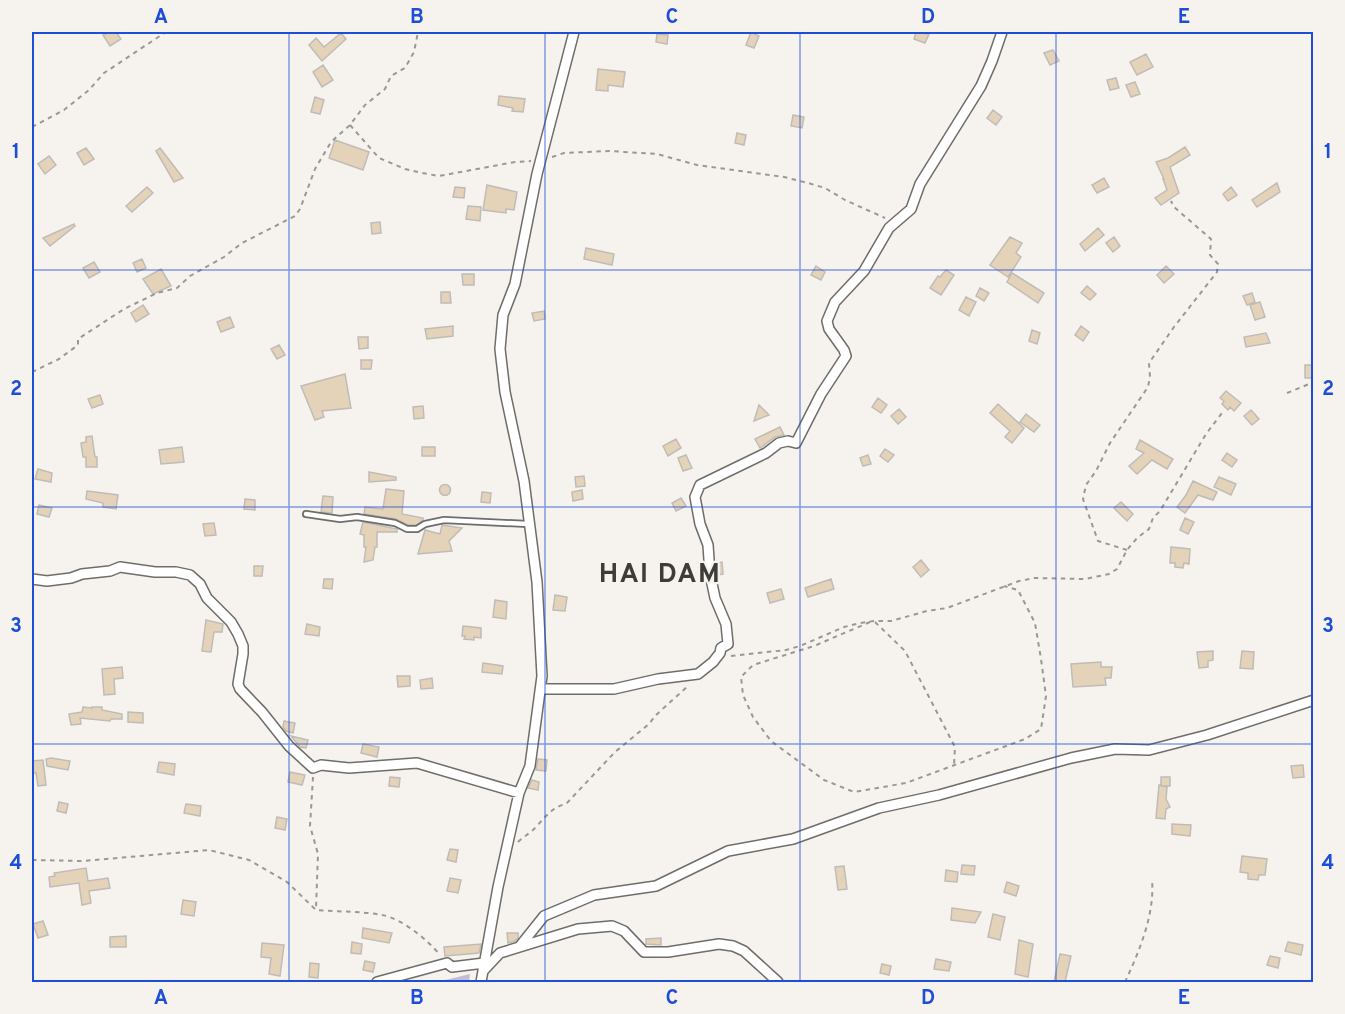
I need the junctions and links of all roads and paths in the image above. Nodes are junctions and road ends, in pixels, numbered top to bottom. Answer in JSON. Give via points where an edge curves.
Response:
{"nodes":[{"id":1,"x":166,"y":32,"type":"edge"},
{"id":2,"x":418,"y":32,"type":"edge"},
{"id":3,"x":574,"y":32,"type":"edge"},
{"id":4,"x":1002,"y":32,"type":"edge"},
{"id":5,"x":350,"y":125,"type":"junction"},
{"id":6,"x":32,"y":127,"type":"edge"},
{"id":7,"x":541,"y":161,"type":"junction"},
{"id":8,"x":537,"y":174,"type":"junction"},
{"id":9,"x":1171,"y":201,"type":"dead end"},
{"id":10,"x":894,"y":223,"type":"junction"},
{"id":11,"x":32,"y":372,"type":"edge"},
{"id":12,"x":1314,"y":382,"type":"edge"},
{"id":13,"x":1287,"y":393,"type":"dead end"},
{"id":14,"x":1222,"y":413,"type":"dead end"},
{"id":15,"x":306,"y":514,"type":"dead end"},
{"id":16,"x":528,"y":524,"type":"junction"},
{"id":17,"x":1127,"y":550,"type":"junction"},
{"id":18,"x":32,"y":579,"type":"edge"},
{"id":19,"x":1003,"y":586,"type":"junction"},
{"id":20,"x":874,"y":621,"type":"junction"},
{"id":21,"x":713,"y":662,"type":"junction"},
{"id":22,"x":695,"y":682,"type":"dead end"},
{"id":23,"x":541,"y":689,"type":"junction"},
{"id":24,"x":1314,"y":700,"type":"edge"},
{"id":25,"x":954,"y":765,"type":"junction"},
{"id":26,"x":313,"y":768,"type":"junction"},
{"id":27,"x":519,"y":794,"type":"junction"},
{"id":28,"x":506,"y":851,"type":"junction"},
{"id":29,"x":32,"y":860,"type":"edge"},
{"id":30,"x":1152,"y":880,"type":"dead end"},
{"id":31,"x":316,"y":910,"type":"junction"},
{"id":32,"x":520,"y":946,"type":"junction"},
{"id":33,"x":447,"y":963,"type":"junction"},
{"id":34,"x":483,"y":967,"type":"junction"},
{"id":35,"x":377,"y":982,"type":"edge"},
{"id":36,"x":480,"y":982,"type":"edge"},
{"id":37,"x":778,"y":982,"type":"edge"},
{"id":38,"x":1125,"y":982,"type":"edge"}],
"edges":[{"from":1,"to":6,"type":"path","via":[[104,73],[64,110]]},
{"from":2,"to":5,"type":"path","via":[[414,52],[405,68],[391,76],[385,89],[365,105]]},
{"from":3,"to":7,"type":"street"},
{"from":4,"to":10,"type":"street","via":[[981,86],[920,184],[911,209]]},
{"from":5,"to":8,"type":"path","via":[[379,158],[422,174],[439,176],[531,160]]},
{"from":5,"to":11,"type":"path","via":[[331,142],[293,217],[242,243],[177,288],[124,309],[84,334],[70,352]]},
{"from":7,"to":8,"type":"street"},
{"from":7,"to":10,"type":"path","via":[[564,153],[657,154],[697,165],[808,183]]},
{"from":8,"to":16,"type":"street","via":[[515,284],[503,315],[500,349]]},
{"from":9,"to":17,"type":"path","via":[[1211,239],[1210,255],[1218,264],[1217,272],[1149,363],[1148,387],[1086,485],[1083,499],[1098,541]]},
{"from":10,"to":21,"type":"street","via":[[864,271],[835,302],[827,321],[846,356],[796,444],[779,443],[711,478],[700,485],[695,497],[708,545],[715,598],[726,624],[728,644]]},
{"from":12,"to":13,"type":"path"},
{"from":14,"to":17,"type":"path","via":[[1149,529]]},
{"from":15,"to":16,"type":"lane","via":[[357,517],[395,523],[407,529],[444,520]]},
{"from":16,"to":23,"type":"street","via":[[537,582]]},
{"from":17,"to":19,"type":"path","via":[[1117,569],[1101,577],[1035,578]]},
{"from":18,"to":26,"type":"street","via":[[70,578],[120,567],[190,575],[238,634],[243,646],[240,689]]},
{"from":19,"to":20,"type":"path","via":[[947,608]]},
{"from":19,"to":25,"type":"path","via":[[1018,590],[1035,623],[1046,696],[1041,729],[1025,739]]},
{"from":20,"to":21,"type":"path","via":[[844,627],[800,646],[748,652]]},
{"from":20,"to":25,"type":"path","via":[[905,651],[955,747]]},
{"from":20,"to":25,"type":"path","via":[[753,666],[741,677],[743,695],[753,717],[771,741],[796,761],[824,780],[854,792],[906,783]]},
{"from":21,"to":23,"type":"street","via":[[698,674],[614,689]]},
{"from":22,"to":28,"type":"path","via":[[615,752],[566,804],[546,815]]},
{"from":23,"to":27,"type":"street","via":[[530,766]]},
{"from":24,"to":32,"type":"street","via":[[1149,750],[1116,750],[1071,758],[879,808],[793,839],[728,850],[656,886],[594,895],[544,916]]},
{"from":26,"to":27,"type":"street","via":[[417,763]]},
{"from":26,"to":31,"type":"path","via":[[310,826],[318,854]]},
{"from":27,"to":28,"type":"street"},
{"from":28,"to":34,"type":"street"},
{"from":29,"to":31,"type":"path","via":[[83,861],[209,850],[249,860],[287,882]]},
{"from":30,"to":38,"type":"path","via":[[1153,896],[1146,925]]},
{"from":31,"to":33,"type":"path","via":[[384,915],[430,943]]},
{"from":32,"to":34,"type":"street","via":[[500,953]]},
{"from":32,"to":37,"type":"street","via":[[578,928],[612,926],[624,931],[644,952],[733,946]]},
{"from":33,"to":34,"type":"street"},
{"from":33,"to":35,"type":"street"},
{"from":34,"to":36,"type":"street"}]}
